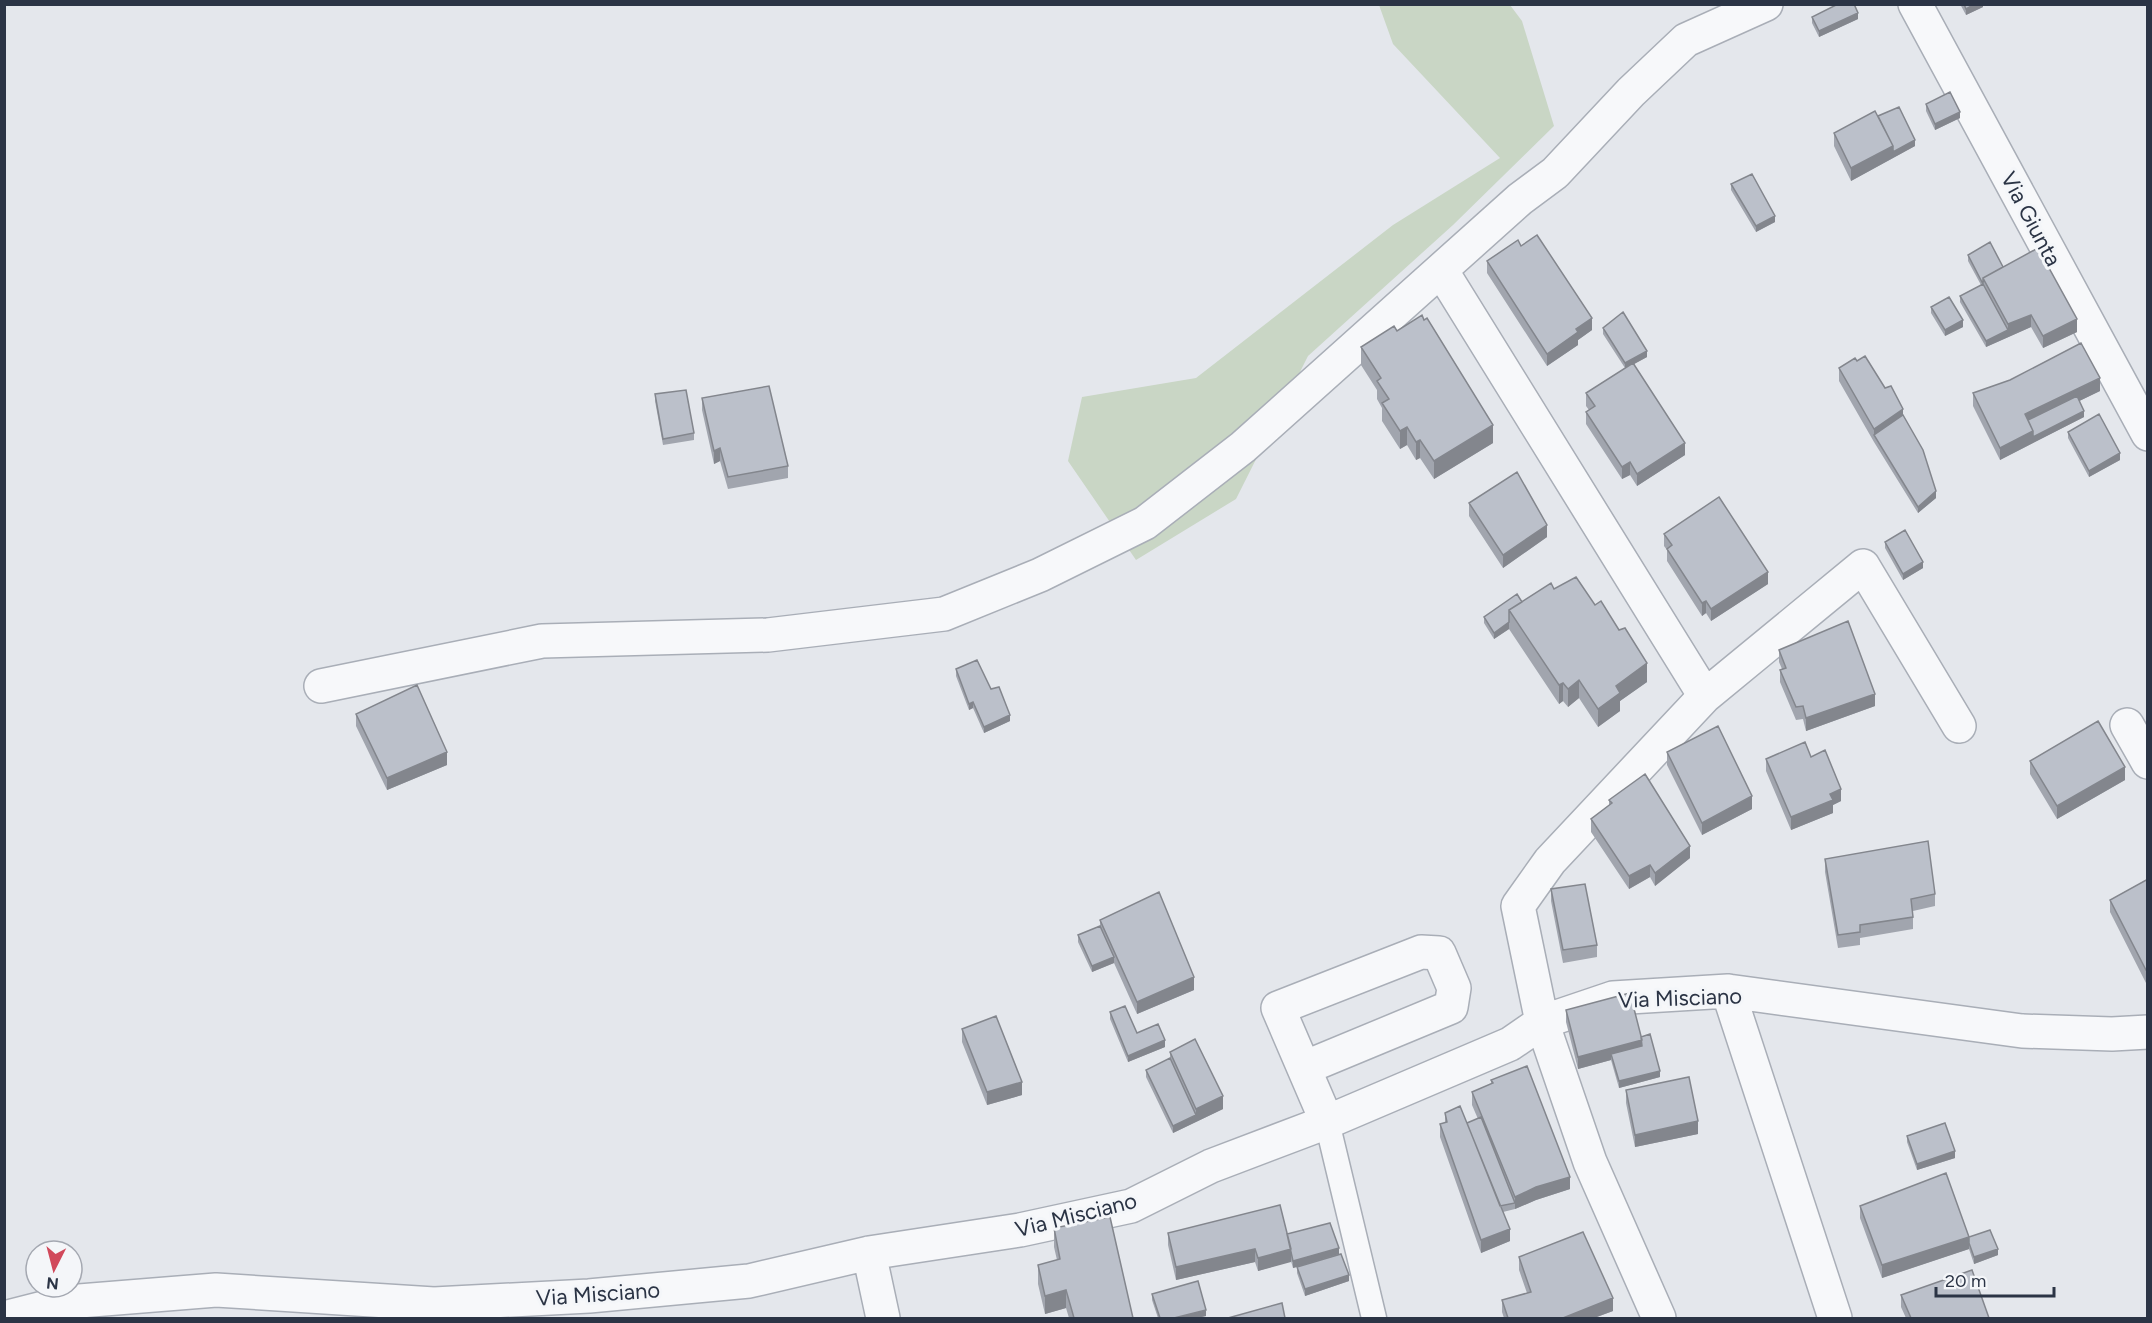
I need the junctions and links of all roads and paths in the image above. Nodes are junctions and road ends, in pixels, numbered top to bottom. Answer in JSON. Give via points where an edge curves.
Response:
{"nodes":[{"id":1,"x":1766,"y":4,"type":"edge"},
{"id":2,"x":1915,"y":4,"type":"edge"},
{"id":3,"x":1441,"y":270,"type":"junction"},
{"id":4,"x":2148,"y":434,"type":"edge"},
{"id":5,"x":321,"y":686,"type":"dead end"},
{"id":6,"x":1705,"y":696,"type":"junction"},
{"id":7,"x":2127,"y":725,"type":"dead end"},
{"id":8,"x":1959,"y":726,"type":"dead end"},
{"id":9,"x":2148,"y":762,"type":"edge"},
{"id":10,"x":1728,"y":991,"type":"junction"},
{"id":11,"x":1542,"y":1022,"type":"junction"},
{"id":12,"x":2148,"y":1032,"type":"edge"},
{"id":13,"x":1304,"y":1068,"type":"junction"},
{"id":14,"x":1327,"y":1122,"type":"junction"},
{"id":15,"x":869,"y":1253,"type":"junction"},
{"id":16,"x":4,"y":1318,"type":"edge"},
{"id":17,"x":883,"y":1318,"type":"edge"},
{"id":18,"x":1374,"y":1318,"type":"edge"},
{"id":19,"x":1659,"y":1318,"type":"edge"},
{"id":20,"x":1835,"y":1318,"type":"edge"}],
"edges":[{"from":1,"to":3,"type":"street","via":[[1686,40],[1555,173]]},
{"from":2,"to":4,"type":"street","name":"Via Giunta"},
{"from":3,"to":5,"type":"street","via":[[1243,447],[1145,523],[1040,574],[944,614],[768,635],[542,641]]},
{"from":3,"to":6,"type":"street"},
{"from":6,"to":8,"type":"street","via":[[1863,566]]},
{"from":6,"to":11,"type":"street","via":[[1550,861],[1518,906]]},
{"from":7,"to":9,"type":"street"},
{"from":10,"to":11,"type":"street","name":"Via Misciano","via":[[1613,999]]},
{"from":10,"to":12,"type":"street","name":"Via Misciano","via":[[2022,1032]]},
{"from":10,"to":20,"type":"street"},
{"from":11,"to":14,"type":"street","name":"Via Misciano","via":[[1510,1044]]},
{"from":11,"to":19,"type":"street","via":[[1590,1162]]},
{"from":13,"to":13,"type":"street","via":[[1278,1008],[1421,952],[1439,953],[1454,988],[1451,1007]]},
{"from":13,"to":14,"type":"street"},
{"from":14,"to":15,"type":"street","name":"Via Misciano","via":[[1211,1166],[1131,1206],[1020,1230]]},
{"from":14,"to":18,"type":"lane"},
{"from":15,"to":16,"type":"street","name":"Via Misciano","via":[[749,1281],[589,1296],[434,1304],[216,1290],[67,1302]]},
{"from":15,"to":17,"type":"street"}]}
